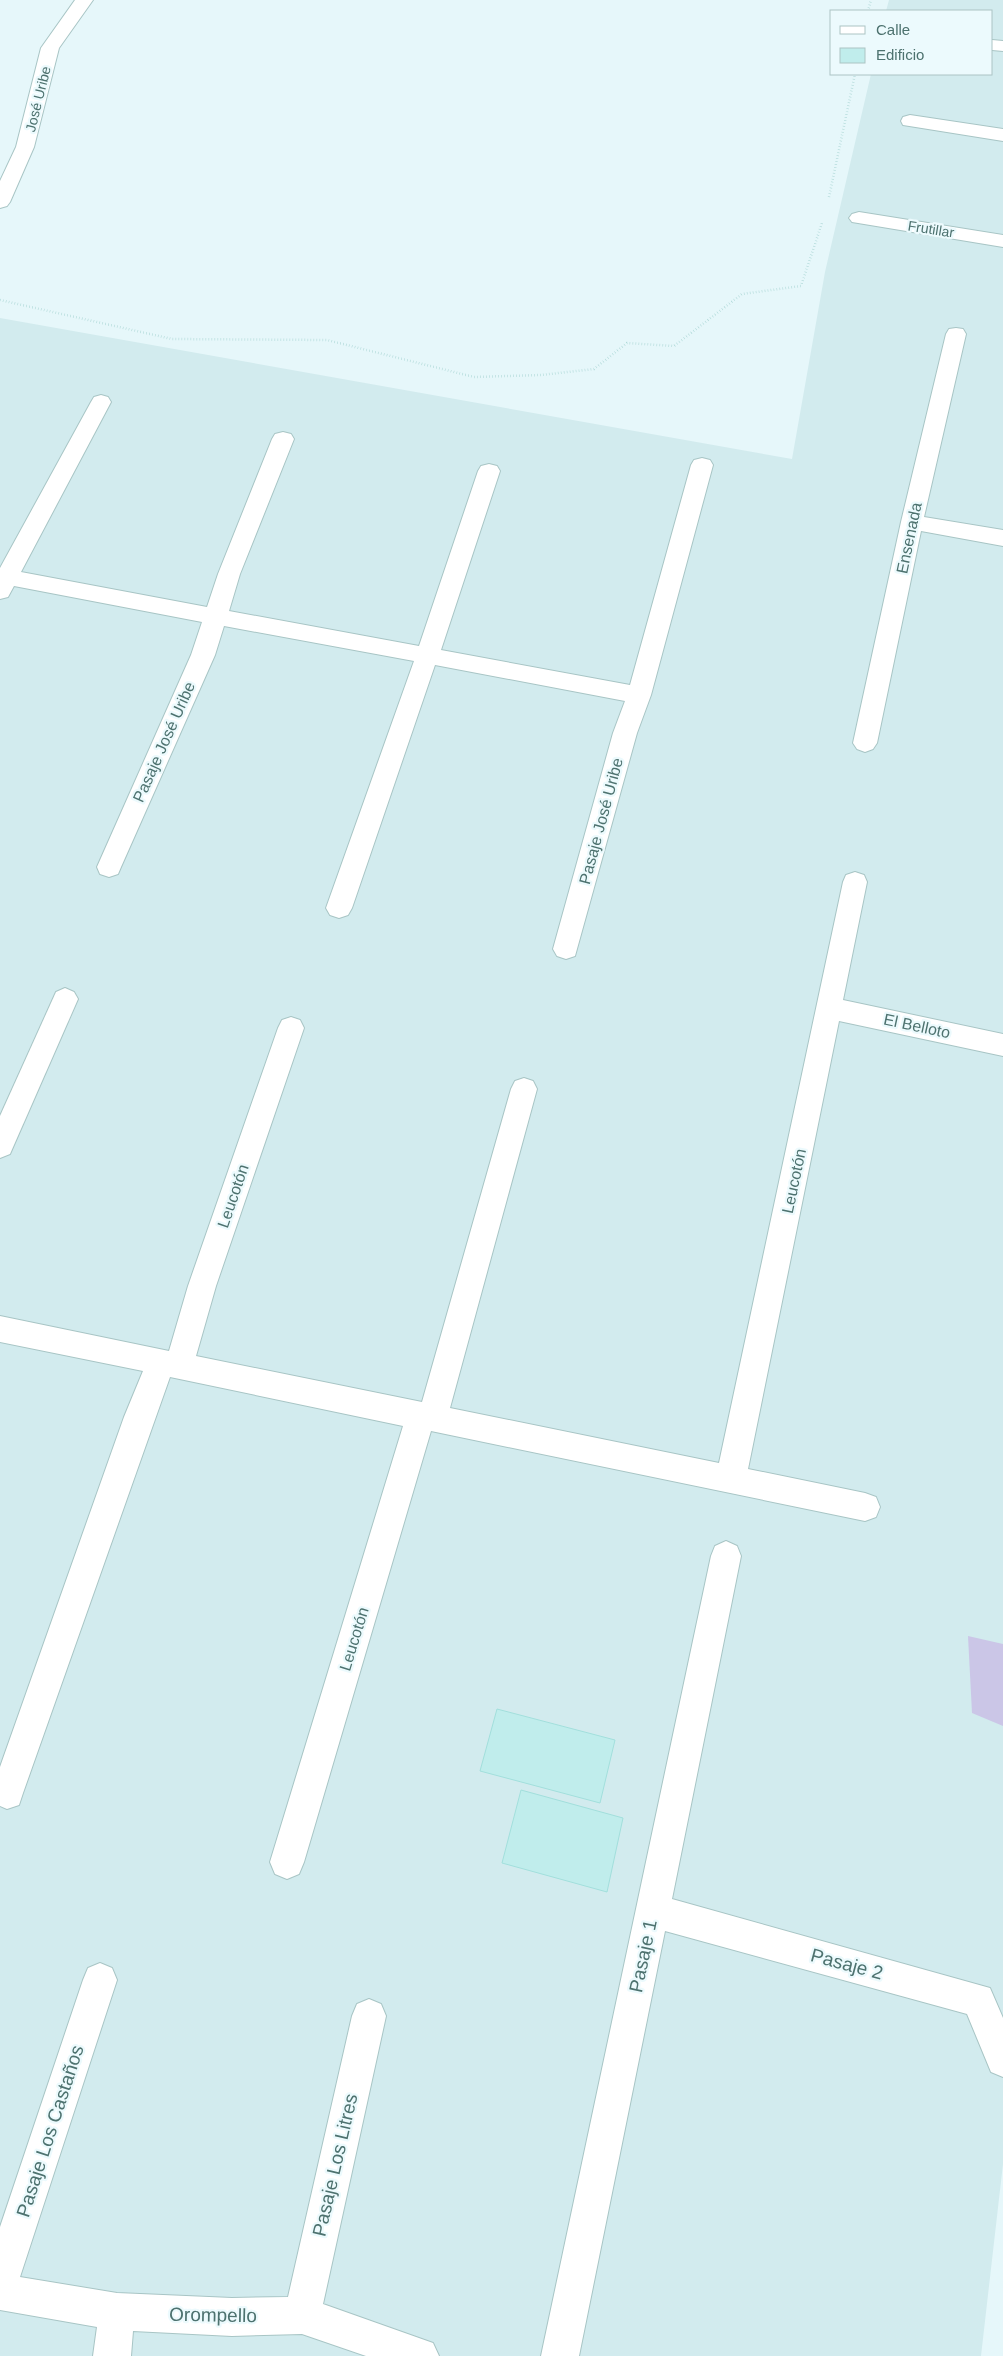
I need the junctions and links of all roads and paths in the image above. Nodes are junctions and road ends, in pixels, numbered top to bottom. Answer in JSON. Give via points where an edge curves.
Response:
{"nodes":[{"id":1,"x":84,"y":0,"type":"edge"},
{"id":2,"x":855,"y":75,"type":"edge"},
{"id":3,"x":910,"y":121,"type":"dead end"},
{"id":4,"x":1003,"y":135,"type":"edge"},
{"id":5,"x":0,"y":202,"type":"edge"},
{"id":6,"x":827,"y":204,"type":"dead end"},
{"id":7,"x":860,"y":218,"type":"dead end"},
{"id":8,"x":822,"y":223,"type":"dead end"},
{"id":9,"x":1003,"y":241,"type":"edge"},
{"id":10,"x":0,"y":300,"type":"edge"},
{"id":11,"x":956,"y":334,"type":"dead end"},
{"id":12,"x":101,"y":402,"type":"dead end"},
{"id":13,"x":283,"y":439,"type":"dead end"},
{"id":14,"x":702,"y":465,"type":"dead end"},
{"id":15,"x":489,"y":471,"type":"dead end"},
{"id":16,"x":912,"y":522,"type":"junction"},
{"id":17,"x":1003,"y":538,"type":"edge"},
{"id":18,"x":2,"y":582,"type":"edge"},
{"id":19,"x":215,"y":616,"type":"junction"},
{"id":20,"x":426,"y":655,"type":"junction"},
{"id":21,"x":640,"y":695,"type":"junction"},
{"id":22,"x":865,"y":743,"type":"dead end"},
{"id":23,"x":109,"y":867,"type":"dead end"},
{"id":24,"x":855,"y":882,"type":"dead end"},
{"id":25,"x":339,"y":908,"type":"dead end"},
{"id":26,"x":566,"y":949,"type":"dead end"},
{"id":27,"x":65,"y":999,"type":"dead end"},
{"id":28,"x":830,"y":1008,"type":"junction"},
{"id":29,"x":291,"y":1028,"type":"dead end"},
{"id":30,"x":1003,"y":1045,"type":"edge"},
{"id":31,"x":524,"y":1089,"type":"dead end"},
{"id":32,"x":0,"y":1146,"type":"edge"},
{"id":33,"x":0,"y":1329,"type":"edge"},
{"id":34,"x":170,"y":1364,"type":"junction"},
{"id":35,"x":426,"y":1417,"type":"junction"},
{"id":36,"x":731,"y":1479,"type":"junction"},
{"id":37,"x":865,"y":1507,"type":"dead end"},
{"id":38,"x":726,"y":1556,"type":"dead end"},
{"id":39,"x":8,"y":1793,"type":"dead end"},
{"id":40,"x":287,"y":1862,"type":"dead end"},
{"id":41,"x":652,"y":1911,"type":"junction"},
{"id":42,"x":100,"y":1980,"type":"dead end"},
{"id":43,"x":369,"y":2016,"type":"dead end"},
{"id":44,"x":1003,"y":2060,"type":"edge"},
{"id":45,"x":0,"y":2282,"type":"edge"},
{"id":46,"x":0,"y":2292,"type":"edge"},
{"id":47,"x":117,"y":2312,"type":"junction"},
{"id":48,"x":302,"y":2315,"type":"junction"},
{"id":49,"x":112,"y":2356,"type":"edge"},
{"id":50,"x":420,"y":2356,"type":"edge"},
{"id":51,"x":560,"y":2356,"type":"edge"}],
"edges":[{"from":1,"to":5,"type":"street","name":"José Uribe","via":[[50,48],[25,147]]},
{"from":2,"to":6,"type":"path"},
{"from":3,"to":4,"type":"street"},
{"from":7,"to":9,"type":"street","name":"Frutillar"},
{"from":8,"to":10,"type":"path","via":[[801,286],[742,294],[674,346],[626,343],[594,369],[542,375],[474,377],[327,340],[172,339]]},
{"from":11,"to":16,"type":"street","name":"Ensenada"},
{"from":12,"to":18,"type":"street"},
{"from":13,"to":19,"type":"street","name":"Pasaje José Uribe"},
{"from":14,"to":21,"type":"street","name":"Pasaje José Uribe"},
{"from":15,"to":20,"type":"street"},
{"from":16,"to":17,"type":"street"},
{"from":16,"to":22,"type":"street","name":"Ensenada"},
{"from":18,"to":19,"type":"street"},
{"from":19,"to":20,"type":"street"},
{"from":19,"to":23,"type":"street","name":"Pasaje José Uribe","via":[[203,656]]},
{"from":20,"to":21,"type":"street"},
{"from":20,"to":25,"type":"street"},
{"from":21,"to":26,"type":"street","name":"Pasaje José Uribe","via":[[625,733]]},
{"from":24,"to":28,"type":"street","name":"Leucotón"},
{"from":27,"to":32,"type":"street"},
{"from":28,"to":30,"type":"street","name":"El Belloto"},
{"from":28,"to":36,"type":"street","name":"Leucotón"},
{"from":29,"to":34,"type":"street","name":"Leucotón","via":[[202,1286]]},
{"from":31,"to":35,"type":"street","name":"Leucotón","via":[[456,1339]]},
{"from":33,"to":34,"type":"street"},
{"from":34,"to":35,"type":"street"},
{"from":34,"to":39,"type":"street","name":"Leucotón","via":[[138,1417]]},
{"from":35,"to":36,"type":"street"},
{"from":35,"to":40,"type":"street","name":"Leucotón"},
{"from":36,"to":37,"type":"street"},
{"from":38,"to":41,"type":"street","name":"Pasaje 1"},
{"from":41,"to":44,"type":"street","name":"Pasaje 2","via":[[978,2000]]},
{"from":41,"to":51,"type":"street","name":"Pasaje 1"},
{"from":42,"to":45,"type":"street","name":"Pasaje Los Castaños"},
{"from":43,"to":48,"type":"street","name":"Pasaje Los Litres"},
{"from":46,"to":47,"type":"street","name":"Orompello"},
{"from":47,"to":48,"type":"street","name":"Orompello","via":[[232,2317]]},
{"from":47,"to":49,"type":"street"},
{"from":48,"to":50,"type":"street","name":"Orompello"}]}
